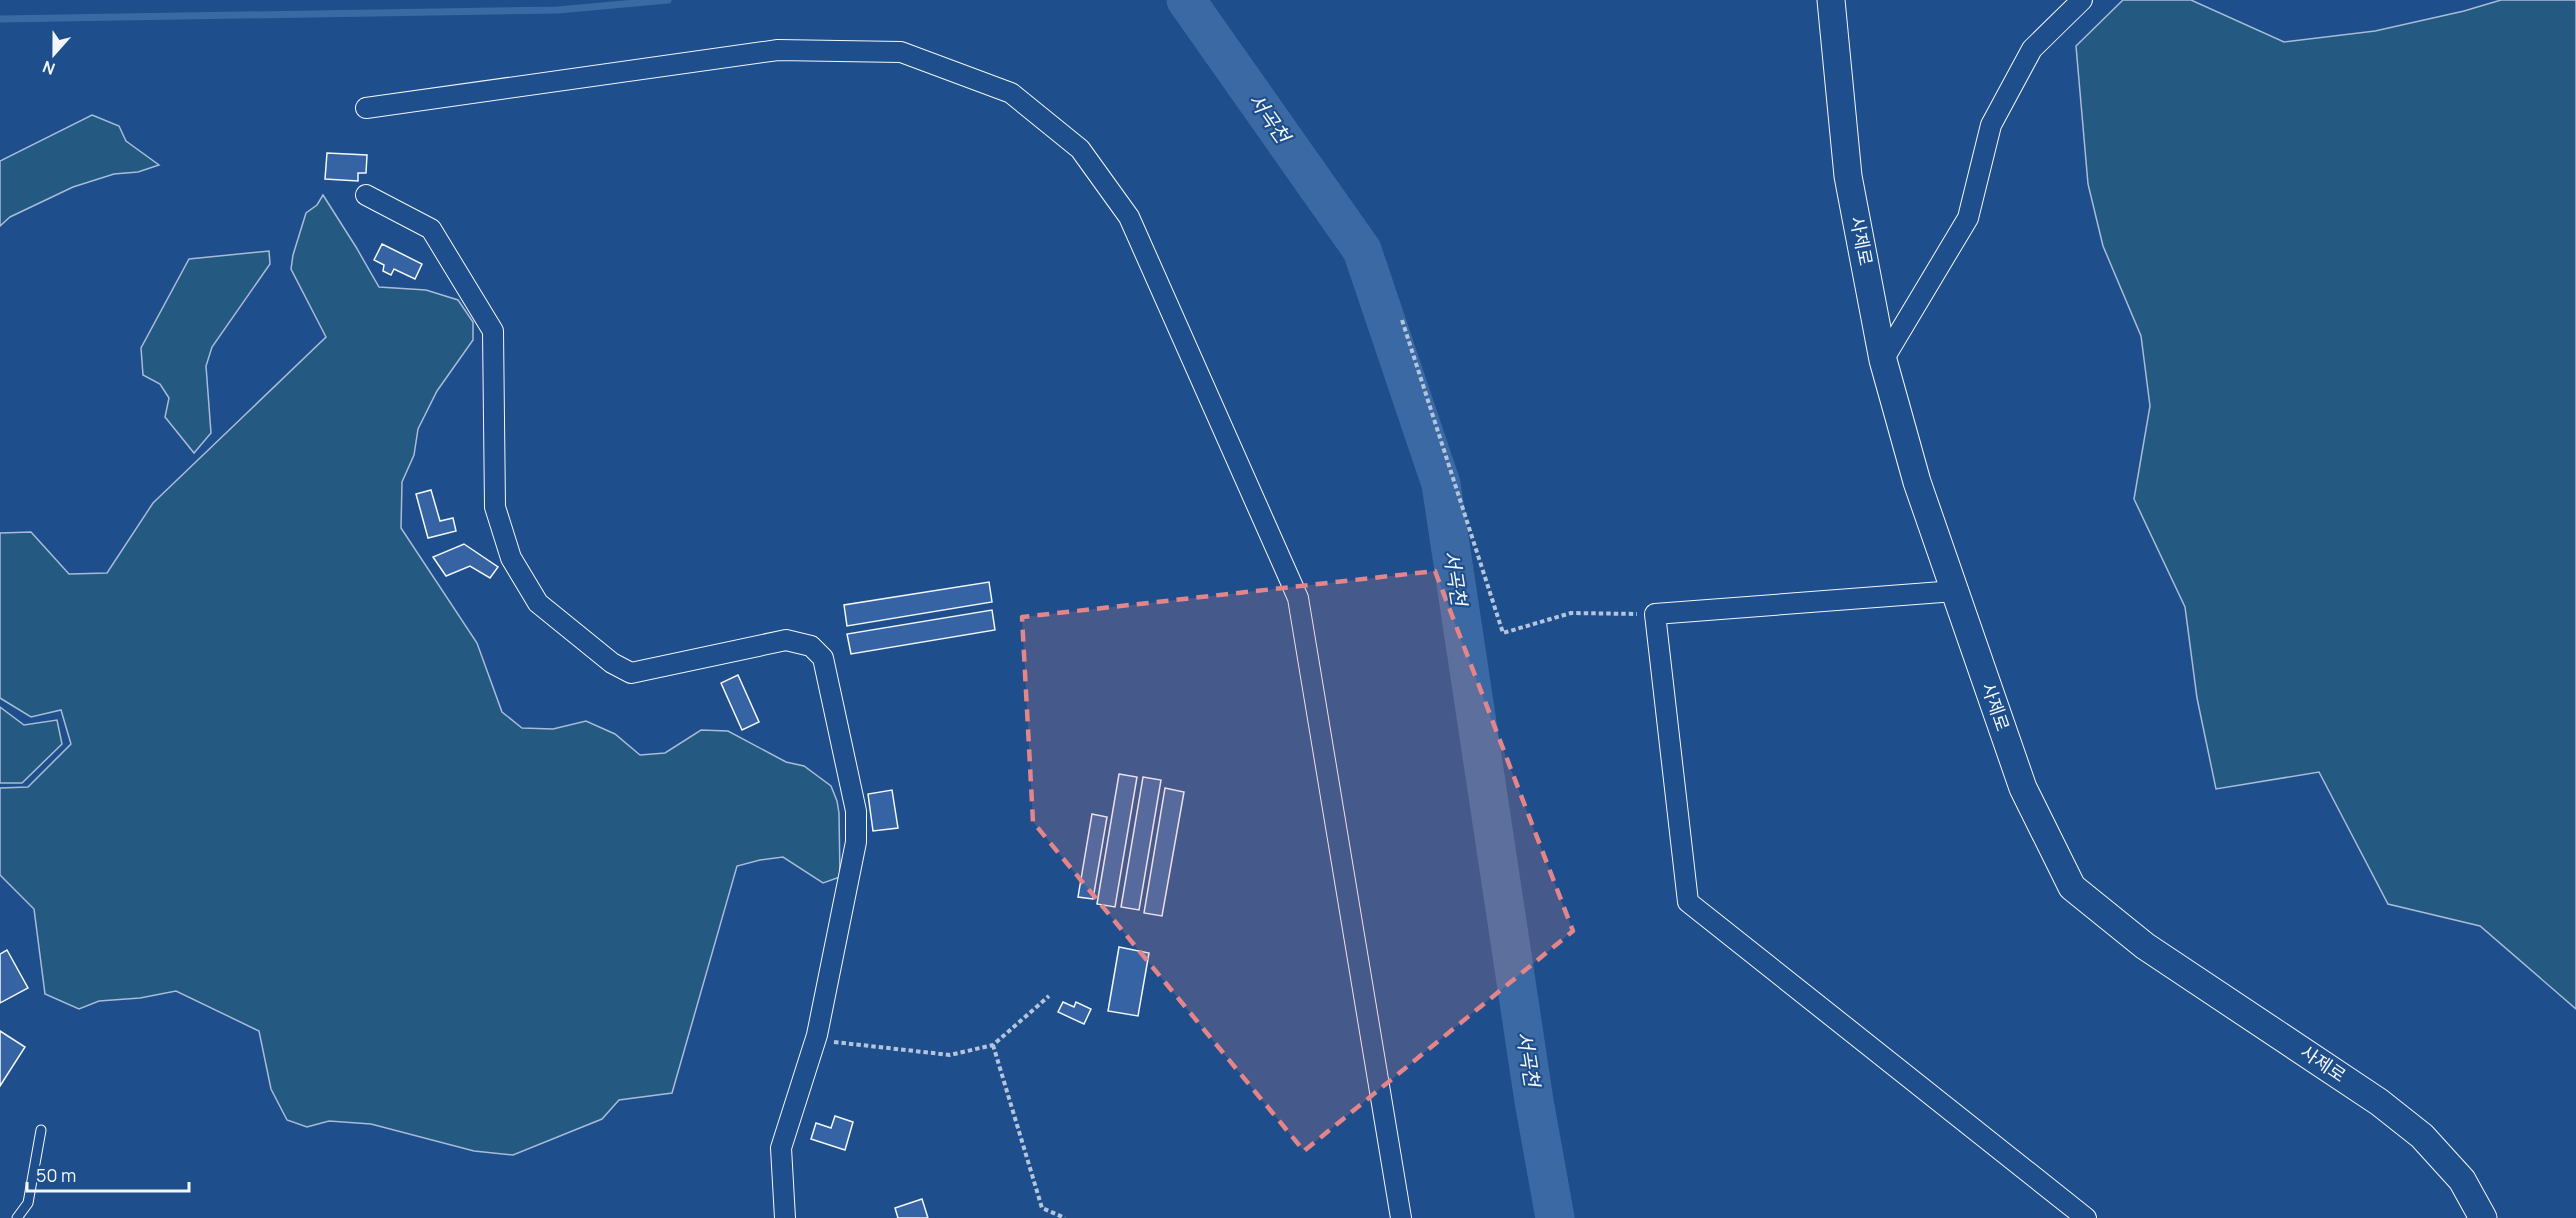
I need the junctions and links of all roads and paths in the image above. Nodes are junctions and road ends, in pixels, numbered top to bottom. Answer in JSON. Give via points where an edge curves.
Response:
{"nodes":[{"id":1,"x":1831,"y":0,"type":"edge"},
{"id":2,"x":2082,"y":0,"type":"edge"},
{"id":3,"x":366,"y":108,"type":"dead end"},
{"id":4,"x":366,"y":195,"type":"dead end"},
{"id":5,"x":1402,"y":320,"type":"dead end"},
{"id":6,"x":1884,"y":360,"type":"junction"},
{"id":7,"x":1955,"y":591,"type":"junction"},
{"id":8,"x":1655,"y":614,"type":"junction"},
{"id":9,"x":1050,"y":996,"type":"dead end"},
{"id":10,"x":815,"y":1040,"type":"junction"},
{"id":11,"x":993,"y":1045,"type":"junction"},
{"id":12,"x":41,"y":1130,"type":"dead end"},
{"id":13,"x":17,"y":1218,"type":"edge"},
{"id":14,"x":785,"y":1218,"type":"edge"},
{"id":15,"x":1065,"y":1218,"type":"edge"},
{"id":16,"x":1401,"y":1218,"type":"edge"},
{"id":17,"x":2086,"y":1218,"type":"edge"},
{"id":18,"x":2483,"y":1218,"type":"edge"}],
"edges":[{"from":1,"to":6,"type":"street","name":"사제로","via":[[1848,176]]},
{"from":2,"to":6,"type":"street","via":[[2032,49],[1991,125],[1968,218]]},
{"from":3,"to":16,"type":"street","via":[[778,50],[901,52],[1011,93],[1080,149],[1129,217],[1298,598]]},
{"from":4,"to":10,"type":"street","via":[[431,229],[493,332],[495,507],[511,558],[538,603],[612,663],[631,673],[786,640],[811,646],[823,658],[856,811],[856,842]]},
{"from":5,"to":8,"type":"path","via":[[1503,633],[1570,613]]},
{"from":6,"to":7,"type":"street","name":"사제로","via":[[1917,482]]},
{"from":7,"to":8,"type":"street"},
{"from":7,"to":18,"type":"street","name":"사제로","via":[[2023,788],[2072,887],[2145,946],[2405,1122],[2462,1180]]},
{"from":8,"to":17,"type":"street","via":[[1688,902]]},
{"from":9,"to":11,"type":"path"},
{"from":10,"to":11,"type":"path","via":[[950,1055]]},
{"from":10,"to":14,"type":"street","via":[[781,1148]]},
{"from":11,"to":15,"type":"path","via":[[1042,1208]]},
{"from":12,"to":13,"type":"lane","via":[[28,1203]]}]}
